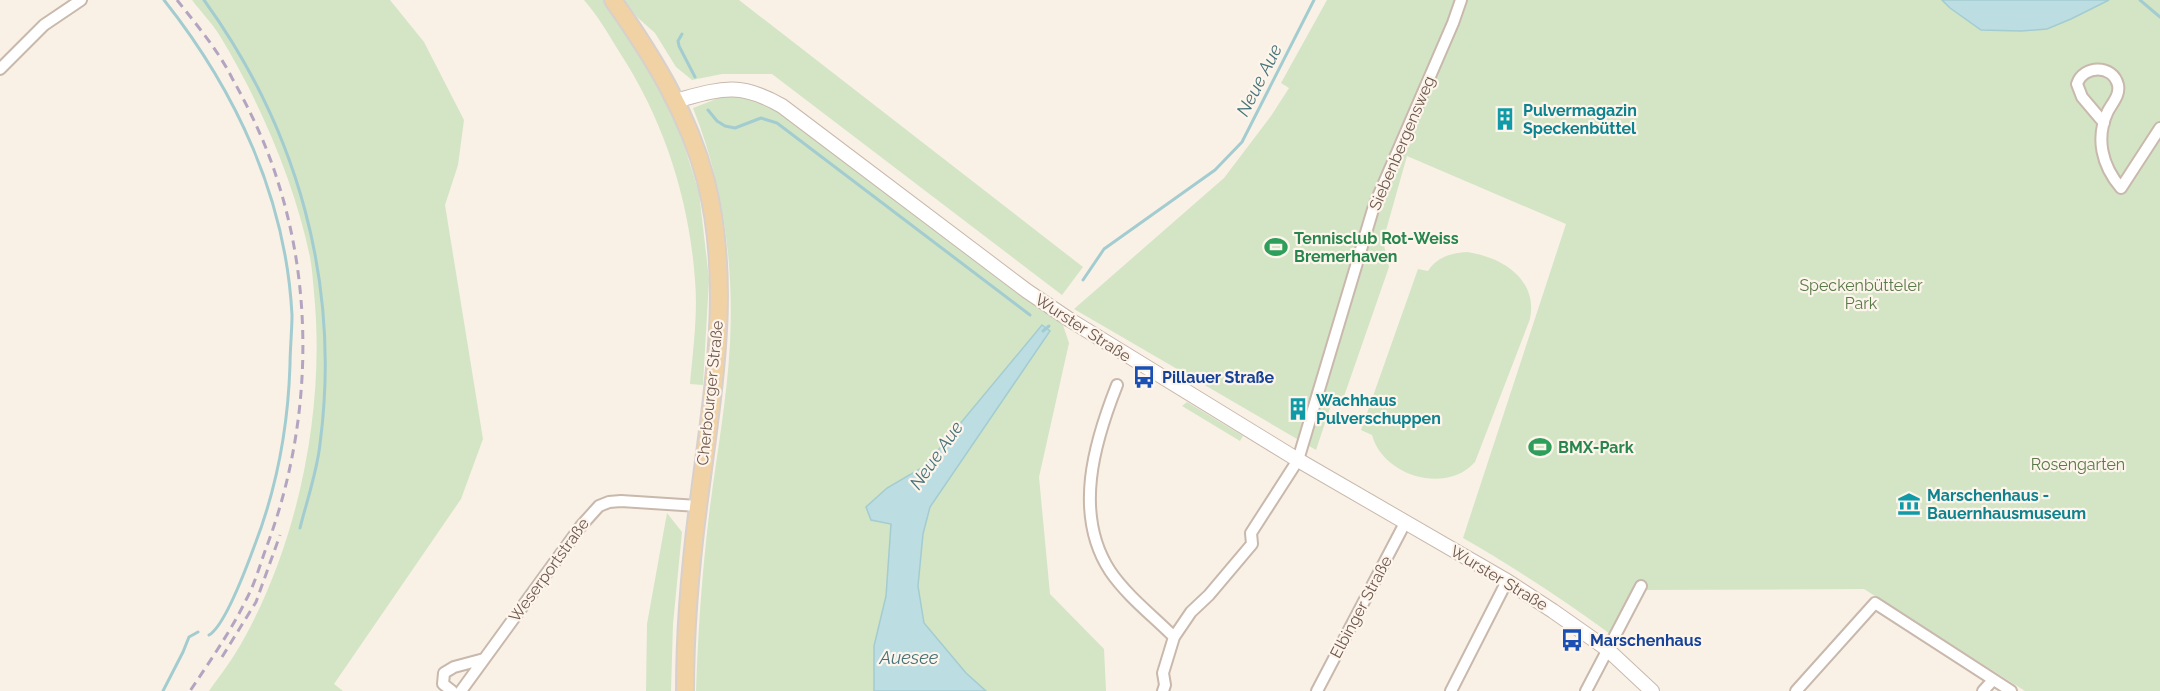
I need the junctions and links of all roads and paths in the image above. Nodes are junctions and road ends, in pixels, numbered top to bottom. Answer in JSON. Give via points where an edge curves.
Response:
{"nodes":[{"id":1,"x":613,"y":0,"type":"edge"},
{"id":2,"x":1461,"y":0,"type":"edge"},
{"id":3,"x":77,"y":3,"type":"edge"},
{"id":4,"x":0,"y":69,"type":"edge"},
{"id":5,"x":675,"y":101,"type":"junction"},
{"id":6,"x":2104,"y":123,"type":"junction"},
{"id":7,"x":2160,"y":129,"type":"edge"},
{"id":8,"x":1117,"y":384,"type":"dead end"},
{"id":9,"x":1298,"y":460,"type":"junction"},
{"id":10,"x":698,"y":506,"type":"junction"},
{"id":11,"x":1405,"y":523,"type":"junction"},
{"id":12,"x":1507,"y":582,"type":"junction"},
{"id":13,"x":1641,"y":586,"type":"dead end"},
{"id":14,"x":1174,"y":637,"type":"junction"},
{"id":15,"x":1607,"y":650,"type":"junction"},
{"id":16,"x":484,"y":659,"type":"junction"},
{"id":17,"x":1993,"y":680,"type":"junction"},
{"id":18,"x":452,"y":691,"type":"edge"},
{"id":19,"x":461,"y":691,"type":"edge"},
{"id":20,"x":685,"y":691,"type":"edge"},
{"id":21,"x":1163,"y":691,"type":"edge"},
{"id":22,"x":1317,"y":691,"type":"edge"},
{"id":23,"x":1451,"y":691,"type":"edge"},
{"id":24,"x":1586,"y":691,"type":"edge"},
{"id":25,"x":1652,"y":691,"type":"edge"},
{"id":26,"x":1796,"y":691,"type":"edge"},
{"id":27,"x":1983,"y":691,"type":"edge"},
{"id":28,"x":2011,"y":691,"type":"edge"}],
"edges":[{"from":1,"to":5,"type":"main road","via":[[648,51]]},
{"from":2,"to":9,"type":"street","name":"Siebenbergensweg","via":[[1374,206]]},
{"from":3,"to":4,"type":"street","via":[[44,25]]},
{"from":5,"to":9,"type":"street","name":"Wurster Straße","via":[[720,89],[764,95],[1035,297]]},
{"from":5,"to":10,"type":"main road","name":"Cherbourger Straße","via":[[706,181],[718,255],[717,357]]},
{"from":6,"to":6,"type":"street","via":[[2118,87],[2106,71],[2091,70],[2077,84],[2082,97]]},
{"from":6,"to":7,"type":"street","via":[[2102,155],[2121,188]]},
{"from":8,"to":14,"type":"street","via":[[1103,419],[1091,473],[1089,512],[1101,554],[1121,586]]},
{"from":9,"to":11,"type":"street","name":"Wurster Straße"},
{"from":9,"to":14,"type":"street","name":"Siebenbergensweg","via":[[1251,533],[1252,544],[1191,612]]},
{"from":10,"to":16,"type":"street","name":"Weserportstraße","via":[[621,501],[599,506]]},
{"from":10,"to":20,"type":"main road","name":"Cherbourger Straße"},
{"from":11,"to":12,"type":"street","name":"Wurster Straße"},
{"from":11,"to":22,"type":"street","name":"Elbinger Straße"},
{"from":12,"to":15,"type":"street","name":"Wurster Straße"},
{"from":12,"to":23,"type":"street"},
{"from":13,"to":15,"type":"street"},
{"from":14,"to":21,"type":"street","name":"Siebenbergensweg","via":[[1163,673]]},
{"from":15,"to":24,"type":"street"},
{"from":15,"to":25,"type":"street","name":"Wurster Straße"},
{"from":16,"to":18,"type":"street","via":[[444,673],[443,684]]},
{"from":16,"to":19,"type":"street","name":"Weserportstraße"},
{"from":17,"to":26,"type":"street","via":[[1875,603]]},
{"from":17,"to":27,"type":"street"},
{"from":17,"to":28,"type":"street"}]}
